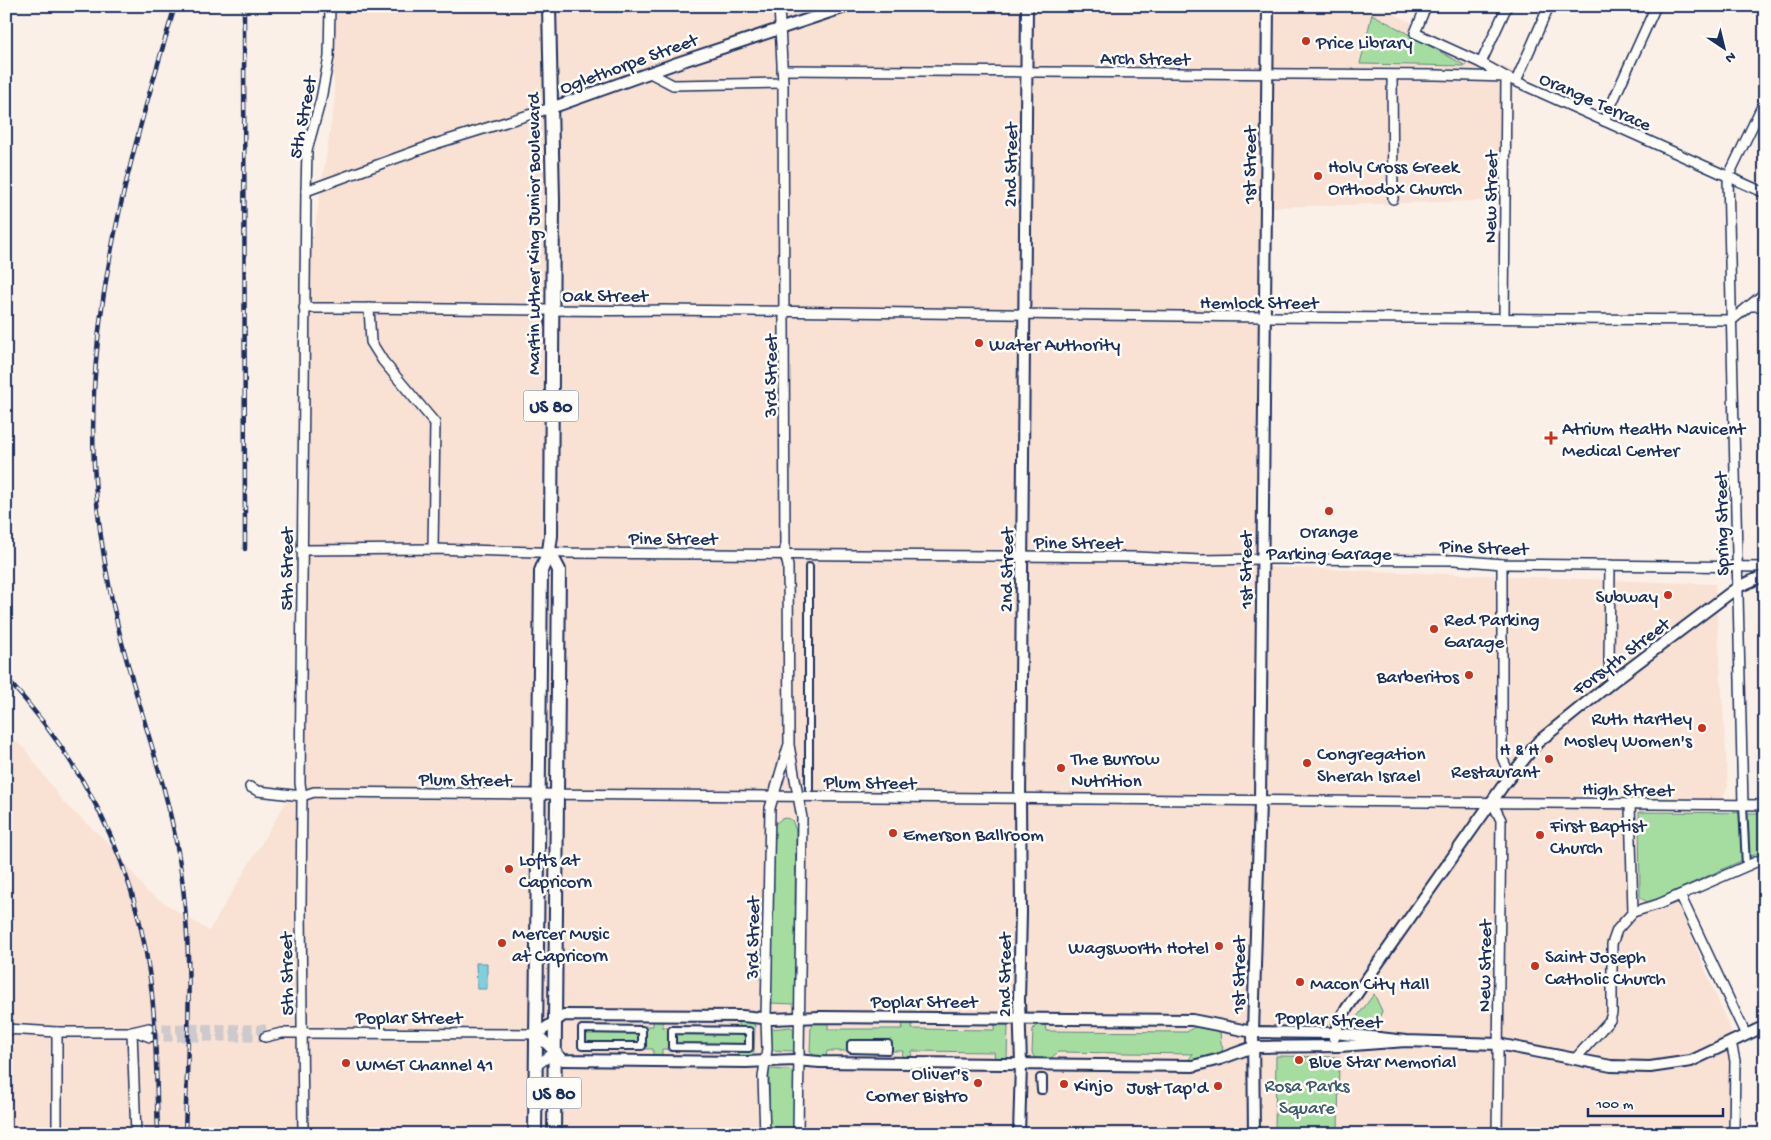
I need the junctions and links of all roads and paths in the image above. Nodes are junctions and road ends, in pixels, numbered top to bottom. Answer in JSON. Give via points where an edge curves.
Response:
{"nodes":[{"id":1,"x":330,"y":6,"type":"edge"},
{"id":2,"x":549,"y":6,"type":"edge"},
{"id":3,"x":779,"y":6,"type":"edge"},
{"id":4,"x":848,"y":6,"type":"edge"},
{"id":5,"x":1027,"y":6,"type":"edge"},
{"id":6,"x":1268,"y":6,"type":"edge"},
{"id":7,"x":1426,"y":6,"type":"edge"},
{"id":8,"x":1506,"y":6,"type":"edge"},
{"id":9,"x":1548,"y":6,"type":"edge"},
{"id":10,"x":1656,"y":6,"type":"edge"},
{"id":11,"x":781,"y":29,"type":"junction"},
{"id":12,"x":1481,"y":63,"type":"junction"},
{"id":13,"x":782,"y":70,"type":"junction"},
{"id":14,"x":650,"y":73,"type":"junction"},
{"id":15,"x":1028,"y":73,"type":"junction"},
{"id":16,"x":1267,"y":75,"type":"junction"},
{"id":17,"x":1392,"y":76,"type":"junction"},
{"id":18,"x":1506,"y":77,"type":"junction"},
{"id":19,"x":1516,"y":81,"type":"junction"},
{"id":20,"x":783,"y":84,"type":"junction"},
{"id":21,"x":1765,"y":100,"type":"edge"},
{"id":22,"x":551,"y":108,"type":"junction"},
{"id":23,"x":1604,"y":121,"type":"junction"},
{"id":24,"x":1728,"y":176,"type":"junction"},
{"id":25,"x":306,"y":191,"type":"junction"},
{"id":26,"x":1765,"y":193,"type":"edge"},
{"id":27,"x":1393,"y":199,"type":"dead end"},
{"id":28,"x":1765,"y":293,"type":"edge"},
{"id":29,"x":1749,"y":306,"type":"junction"},
{"id":30,"x":1765,"y":306,"type":"edge"},
{"id":31,"x":304,"y":308,"type":"junction"},
{"id":32,"x":369,"y":308,"type":"junction"},
{"id":33,"x":552,"y":310,"type":"junction"},
{"id":34,"x":785,"y":311,"type":"junction"},
{"id":35,"x":1025,"y":314,"type":"junction"},
{"id":36,"x":1264,"y":317,"type":"junction"},
{"id":37,"x":1504,"y":318,"type":"junction"},
{"id":38,"x":1732,"y":320,"type":"junction"},
{"id":39,"x":433,"y":549,"type":"junction"},
{"id":40,"x":301,"y":550,"type":"junction"},
{"id":41,"x":549,"y":551,"type":"junction"},
{"id":42,"x":785,"y":554,"type":"junction"},
{"id":43,"x":1023,"y":556,"type":"junction"},
{"id":44,"x":1262,"y":559,"type":"junction"},
{"id":45,"x":1502,"y":564,"type":"junction"},
{"id":46,"x":1610,"y":565,"type":"junction"},
{"id":47,"x":1738,"y":566,"type":"junction"},
{"id":48,"x":809,"y":567,"type":"dead end"},
{"id":49,"x":1765,"y":568,"type":"edge"},
{"id":50,"x":1765,"y":575,"type":"edge"},
{"id":51,"x":1738,"y":587,"type":"junction"},
{"id":52,"x":1612,"y":682,"type":"junction"},
{"id":53,"x":789,"y":745,"type":"junction"},
{"id":54,"x":1510,"y":776,"type":"junction"},
{"id":55,"x":250,"y":787,"type":"dead end"},
{"id":56,"x":809,"y":789,"type":"dead end"},
{"id":57,"x":558,"y":794,"type":"junction"},
{"id":58,"x":538,"y":795,"type":"junction"},
{"id":59,"x":302,"y":796,"type":"junction"},
{"id":60,"x":773,"y":796,"type":"junction"},
{"id":61,"x":799,"y":797,"type":"junction"},
{"id":62,"x":1020,"y":799,"type":"junction"},
{"id":63,"x":1260,"y":801,"type":"junction"},
{"id":64,"x":1492,"y":802,"type":"junction"},
{"id":65,"x":1630,"y":805,"type":"junction"},
{"id":66,"x":1743,"y":805,"type":"junction"},
{"id":67,"x":1765,"y":805,"type":"edge"},
{"id":68,"x":1765,"y":858,"type":"edge"},
{"id":69,"x":1746,"y":866,"type":"junction"},
{"id":70,"x":1680,"y":894,"type":"junction"},
{"id":71,"x":1633,"y":912,"type":"junction"},
{"id":72,"x":766,"y":1018,"type":"junction"},
{"id":73,"x":799,"y":1018,"type":"junction"},
{"id":74,"x":1021,"y":1018,"type":"junction"},
{"id":75,"x":554,"y":1021,"type":"junction"},
{"id":76,"x":1765,"y":1026,"type":"edge"},
{"id":77,"x":6,"y":1029,"type":"edge"},
{"id":78,"x":642,"y":1030,"type":"joint"},
{"id":79,"x":57,"y":1032,"type":"junction"},
{"id":80,"x":134,"y":1032,"type":"junction"},
{"id":81,"x":1253,"y":1032,"type":"junction"},
{"id":82,"x":149,"y":1033,"type":"tunnel mouth"},
{"id":83,"x":266,"y":1033,"type":"tunnel mouth"},
{"id":84,"x":302,"y":1033,"type":"junction"},
{"id":85,"x":1335,"y":1033,"type":"junction"},
{"id":86,"x":537,"y":1034,"type":"junction"},
{"id":87,"x":1746,"y":1035,"type":"junction"},
{"id":88,"x":1406,"y":1040,"type":"junction"},
{"id":89,"x":1731,"y":1042,"type":"junction"},
{"id":90,"x":851,"y":1044,"type":"joint"},
{"id":91,"x":1498,"y":1044,"type":"junction"},
{"id":92,"x":1332,"y":1046,"type":"junction"},
{"id":93,"x":672,"y":1047,"type":"joint"},
{"id":94,"x":1253,"y":1047,"type":"junction"},
{"id":95,"x":555,"y":1052,"type":"junction"},
{"id":96,"x":1575,"y":1059,"type":"junction"},
{"id":97,"x":766,"y":1060,"type":"junction"},
{"id":98,"x":800,"y":1060,"type":"junction"},
{"id":99,"x":1021,"y":1064,"type":"junction"},
{"id":100,"x":537,"y":1066,"type":"junction"},
{"id":101,"x":1254,"y":1133,"type":"edge"},
{"id":102,"x":56,"y":1134,"type":"edge"},
{"id":103,"x":136,"y":1134,"type":"edge"},
{"id":104,"x":303,"y":1134,"type":"edge"},
{"id":105,"x":535,"y":1134,"type":"edge"},
{"id":106,"x":554,"y":1134,"type":"edge"},
{"id":107,"x":765,"y":1134,"type":"edge"},
{"id":108,"x":798,"y":1134,"type":"edge"},
{"id":109,"x":1019,"y":1134,"type":"edge"},
{"id":110,"x":1497,"y":1134,"type":"edge"},
{"id":111,"x":1734,"y":1134,"type":"edge"}],
"edges":[{"from":1,"to":25,"type":"street","name":"5th Street","via":[[329,57],[307,150]]},
{"from":2,"to":22,"type":"main road","name":"Martin Luther King Junior Boulevard","number":"US 80"},
{"from":3,"to":11,"type":"street","name":"3rd Street"},
{"from":4,"to":11,"type":"street","name":"Oglethorpe Street"},
{"from":5,"to":15,"type":"street","name":"2nd Street"},
{"from":6,"to":16,"type":"street","name":"1st Street"},
{"from":7,"to":12,"type":"street","name":"Orange Terrace","via":[[1415,33]]},
{"from":8,"to":12,"type":"street"},
{"from":9,"to":19,"type":"street"},
{"from":10,"to":23,"type":"street"},
{"from":11,"to":13,"type":"street","name":"3rd Street"},
{"from":11,"to":14,"type":"street","name":"Oglethorpe Street"},
{"from":12,"to":18,"type":"street","name":"Orange Terrace"},
{"from":13,"to":15,"type":"street","name":"Arch Street"},
{"from":13,"to":20,"type":"street","name":"3rd Street"},
{"from":14,"to":20,"type":"street","via":[[673,84]]},
{"from":14,"to":22,"type":"street","name":"Oglethorpe Street"},
{"from":15,"to":16,"type":"street","name":"Arch Street"},
{"from":15,"to":35,"type":"street","name":"2nd Street"},
{"from":16,"to":17,"type":"street","name":"Arch Street"},
{"from":16,"to":36,"type":"street","name":"1st Street"},
{"from":17,"to":18,"type":"street","name":"Arch Street"},
{"from":17,"to":27,"type":"street"},
{"from":18,"to":19,"type":"street","name":"Orange Terrace"},
{"from":18,"to":37,"type":"street","name":"New Street"},
{"from":19,"to":23,"type":"street","name":"Orange Terrace"},
{"from":20,"to":34,"type":"street","name":"3rd Street"},
{"from":21,"to":24,"type":"street","name":"Spring Street"},
{"from":22,"to":25,"type":"street","name":"Oglethorpe Street","via":[[435,144]]},
{"from":22,"to":33,"type":"main road","name":"Martin Luther King Junior Boulevard","number":"US 80"},
{"from":23,"to":24,"type":"street","name":"Orange Terrace"},
{"from":24,"to":26,"type":"street","name":"Orange Terrace"},
{"from":24,"to":38,"type":"street","name":"Spring Street"},
{"from":25,"to":31,"type":"street","name":"5th Street"},
{"from":28,"to":29,"type":"street"},
{"from":29,"to":30,"type":"street"},
{"from":29,"to":38,"type":"street"},
{"from":31,"to":32,"type":"street","name":"Oak Street"},
{"from":31,"to":40,"type":"street","name":"5th Street"},
{"from":32,"to":33,"type":"street","name":"Oak Street"},
{"from":32,"to":39,"type":"street","via":[[371,342],[435,423]]},
{"from":33,"to":34,"type":"street","name":"Oak Street"},
{"from":33,"to":41,"type":"main road","name":"Martin Luther King Junior Boulevard","number":"US 80"},
{"from":34,"to":35,"type":"street","name":"Hemlock Street"},
{"from":34,"to":42,"type":"street","name":"3rd Street"},
{"from":35,"to":36,"type":"street","name":"Hemlock Street"},
{"from":35,"to":43,"type":"street","name":"2nd Street"},
{"from":36,"to":37,"type":"street","name":"Hemlock Street"},
{"from":36,"to":44,"type":"street","name":"1st Street"},
{"from":37,"to":38,"type":"street","name":"Hemlock Street"},
{"from":38,"to":47,"type":"street","name":"Spring Street"},
{"from":39,"to":40,"type":"street","name":"Pine Street"},
{"from":39,"to":41,"type":"street","name":"Pine Street"},
{"from":40,"to":59,"type":"street","name":"5th Street"},
{"from":41,"to":42,"type":"street","name":"Pine Street"},
{"from":41,"to":57,"type":"main road","name":"Martin Luther King Junior Boulevard","number":"US 80","via":[[559,570]]},
{"from":41,"to":58,"type":"main road","name":"Martin Luther King Junior Boulevard","number":"US 80","via":[[541,571]]},
{"from":42,"to":43,"type":"street","name":"Pine Street"},
{"from":42,"to":53,"type":"street","name":"3rd Street","via":[[788,566]]},
{"from":43,"to":44,"type":"street","name":"Pine Street"},
{"from":43,"to":62,"type":"street","name":"2nd Street"},
{"from":44,"to":45,"type":"street","name":"Pine Street","via":[[1454,560]]},
{"from":44,"to":63,"type":"street","name":"1st Street"},
{"from":45,"to":46,"type":"street","name":"Pine Street"},
{"from":45,"to":54,"type":"street","via":[[1502,757]]},
{"from":46,"to":47,"type":"street","name":"Pine Street"},
{"from":46,"to":52,"type":"street","via":[[1609,662]]},
{"from":47,"to":49,"type":"street","name":"Pine Street"},
{"from":47,"to":51,"type":"street","name":"Spring Street"},
{"from":48,"to":56,"type":"street"},
{"from":50,"to":51,"type":"street","name":"Forsyth Street"},
{"from":51,"to":52,"type":"street","name":"Forsyth Street"},
{"from":51,"to":66,"type":"street","name":"Spring Street"},
{"from":52,"to":54,"type":"street","name":"Forsyth Street","via":[[1538,742]]},
{"from":53,"to":60,"type":"street","name":"3rd Street"},
{"from":53,"to":61,"type":"street","name":"3rd Street"},
{"from":54,"to":64,"type":"street","name":"Forsyth Street"},
{"from":55,"to":59,"type":"street","name":"Plum Street","via":[[258,791]]},
{"from":57,"to":58,"type":"street","name":"Plum Street"},
{"from":57,"to":60,"type":"street","name":"Plum Street"},
{"from":57,"to":75,"type":"main road","name":"Martin Luther King Junior Boulevard","number":"US 80"},
{"from":58,"to":59,"type":"street","name":"Plum Street","via":[[314,792]]},
{"from":58,"to":86,"type":"main road","name":"Martin Luther King Junior Boulevard","number":"US 80"},
{"from":59,"to":84,"type":"street","name":"5th Street"},
{"from":60,"to":61,"type":"street","name":"Plum Street"},
{"from":60,"to":72,"type":"street","name":"3rd Street","via":[[770,808]]},
{"from":61,"to":62,"type":"street","name":"Plum Street"},
{"from":61,"to":73,"type":"street","name":"3rd Street","via":[[802,818]]},
{"from":62,"to":63,"type":"street","name":"Plum Street"},
{"from":62,"to":74,"type":"street","name":"2nd Street"},
{"from":63,"to":64,"type":"street","name":"Plum Street"},
{"from":63,"to":81,"type":"street","name":"1st Street"},
{"from":64,"to":65,"type":"street","name":"High Street"},
{"from":64,"to":85,"type":"street","name":"Forsyth Street","via":[[1364,983]]},
{"from":64,"to":91,"type":"street","name":"New Street","via":[[1501,820]]},
{"from":65,"to":66,"type":"street","name":"High Street"},
{"from":65,"to":71,"type":"street"},
{"from":66,"to":67,"type":"street","name":"High Street"},
{"from":66,"to":69,"type":"street","name":"Spring Street"},
{"from":68,"to":69,"type":"street"},
{"from":69,"to":70,"type":"street"},
{"from":70,"to":71,"type":"street"},
{"from":70,"to":87,"type":"street"},
{"from":71,"to":96,"type":"street","via":[[1617,930],[1612,944],[1610,1020]]},
{"from":72,"to":73,"type":"street","name":"Poplar Street"},
{"from":72,"to":75,"type":"street","name":"Poplar Street","via":[[564,1014]]},
{"from":72,"to":97,"type":"street","name":"3rd Street"},
{"from":73,"to":74,"type":"street","name":"Poplar Street"},
{"from":73,"to":98,"type":"street","name":"3rd Street"},
{"from":74,"to":81,"type":"street","name":"Poplar Street","via":[[1192,1020]]},
{"from":74,"to":99,"type":"street","name":"2nd Street"},
{"from":75,"to":86,"type":"street","name":"Poplar Street"},
{"from":75,"to":95,"type":"main road","name":"Martin Luther King Junior Boulevard","number":"US 80"},
{"from":76,"to":87,"type":"street","name":"Poplar Street"},
{"from":77,"to":79,"type":"street"},
{"from":78,"to":78,"type":"street","via":[[642,1046],[581,1045],[582,1029]]},
{"from":79,"to":80,"type":"street"},
{"from":79,"to":102,"type":"street"},
{"from":80,"to":82,"type":"street"},
{"from":80,"to":103,"type":"street"},
{"from":81,"to":85,"type":"street","name":"Poplar Street"},
{"from":81,"to":94,"type":"street","name":"1st Street"},
{"from":83,"to":84,"type":"street","name":"Poplar Street"},
{"from":84,"to":86,"type":"street","name":"Poplar Street"},
{"from":84,"to":104,"type":"street","name":"5th Street"},
{"from":85,"to":88,"type":"street","name":"Poplar Street"},
{"from":85,"to":92,"type":"street","name":"Forsyth Street"},
{"from":86,"to":95,"type":"street","name":"Poplar Street"},
{"from":86,"to":100,"type":"main road","name":"Martin Luther King Junior Boulevard","number":"US 80"},
{"from":87,"to":89,"type":"street","name":"Poplar Street"},
{"from":88,"to":91,"type":"street","name":"Poplar Street"},
{"from":88,"to":92,"type":"street","name":"Poplar Street"},
{"from":89,"to":96,"type":"street","name":"Poplar Street","via":[[1674,1065],[1611,1066]]},
{"from":89,"to":111,"type":"street","via":[[1735,1061]]},
{"from":90,"to":90,"type":"street","via":[[851,1049],[888,1050],[888,1044]]},
{"from":91,"to":96,"type":"street","name":"Poplar Street"},
{"from":91,"to":110,"type":"street","name":"New Street"},
{"from":92,"to":94,"type":"street","name":"Poplar Street"},
{"from":93,"to":93,"type":"street","via":[[749,1048],[749,1031],[672,1030]]},
{"from":94,"to":99,"type":"street","name":"Poplar Street","via":[[1193,1066]]},
{"from":94,"to":101,"type":"street","name":"1st Street"},
{"from":95,"to":97,"type":"street","name":"Poplar Street","via":[[563,1060]]},
{"from":95,"to":100,"type":"street"},
{"from":95,"to":106,"type":"main road","name":"Martin Luther King Junior Boulevard","number":"US 80"},
{"from":97,"to":98,"type":"street","name":"Poplar Street"},
{"from":97,"to":107,"type":"street","name":"3rd Street","via":[[763,1077]]},
{"from":98,"to":99,"type":"street","name":"Poplar Street"},
{"from":98,"to":108,"type":"street","name":"3rd Street"},
{"from":99,"to":109,"type":"street","name":"2nd Street"},
{"from":100,"to":105,"type":"main road","name":"Martin Luther King Junior Boulevard","number":"US 80"}]}
